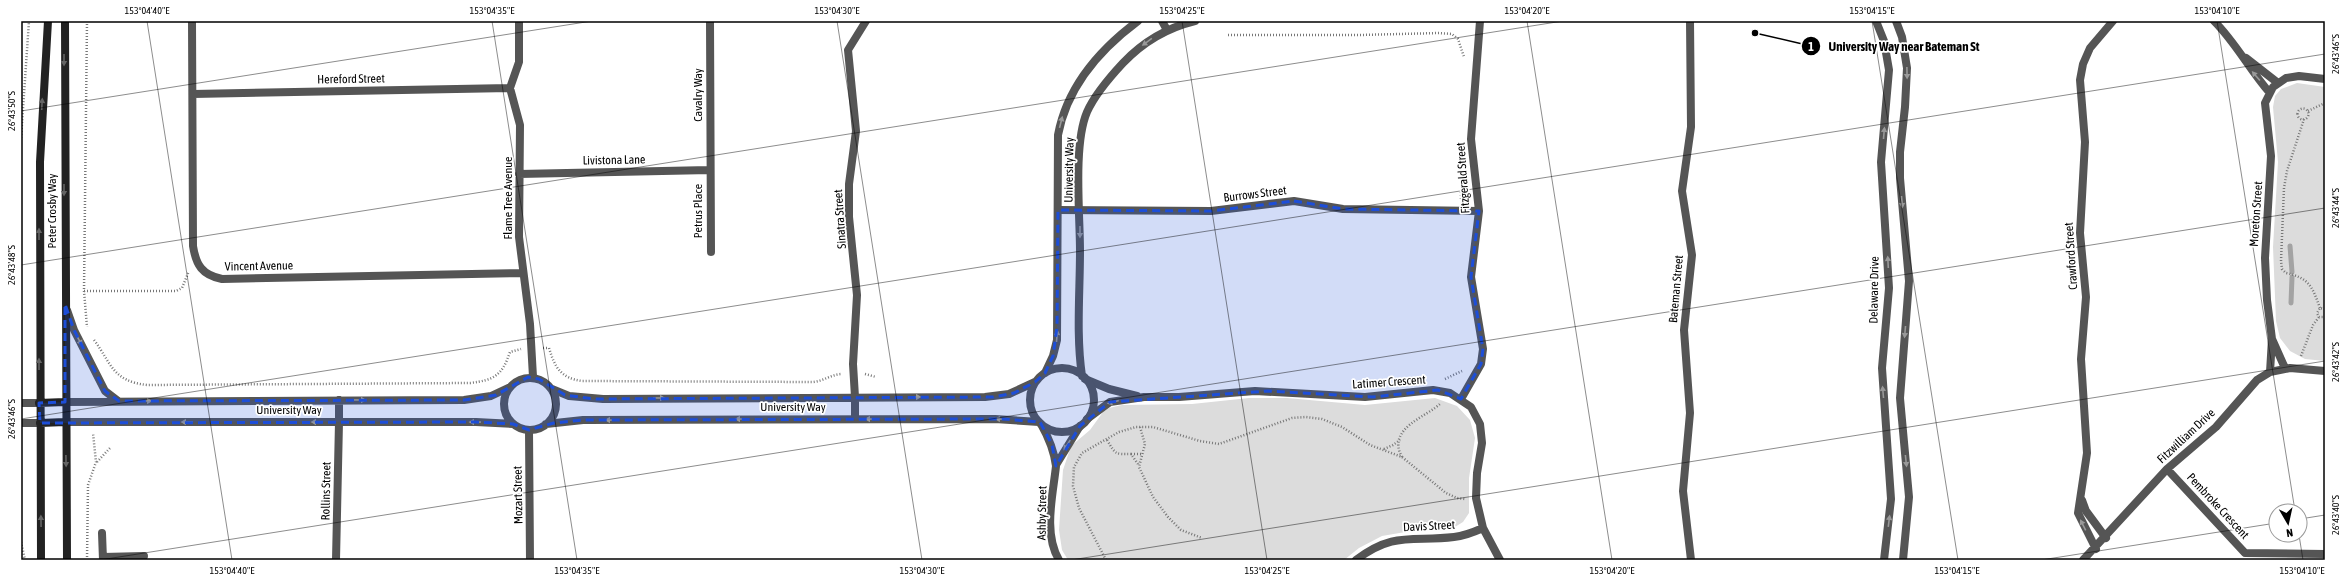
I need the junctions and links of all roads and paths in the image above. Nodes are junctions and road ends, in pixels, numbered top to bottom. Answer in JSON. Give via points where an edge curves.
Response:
{"nodes":[{"id":1,"x":29,"y":21,"type":"edge"},
{"id":2,"x":48,"y":21,"type":"edge"},
{"id":3,"x":65,"y":21,"type":"edge"},
{"id":4,"x":87,"y":21,"type":"edge"},
{"id":5,"x":192,"y":21,"type":"edge"},
{"id":6,"x":519,"y":21,"type":"edge"},
{"id":7,"x":710,"y":21,"type":"edge"},
{"id":8,"x":866,"y":21,"type":"edge"},
{"id":9,"x":1138,"y":21,"type":"edge"},
{"id":10,"x":1162,"y":21,"type":"edge"},
{"id":11,"x":1195,"y":21,"type":"edge"},
{"id":12,"x":1480,"y":21,"type":"edge"},
{"id":13,"x":1690,"y":21,"type":"edge"},
{"id":14,"x":1876,"y":21,"type":"edge"},
{"id":15,"x":1896,"y":21,"type":"edge"},
{"id":16,"x":2113,"y":21,"type":"edge"},
{"id":17,"x":2214,"y":21,"type":"edge"},
{"id":18,"x":1167,"y":30,"type":"junction"},
{"id":19,"x":1228,"y":35,"type":"dead end"},
{"id":20,"x":2246,"y":58,"type":"junction"},
{"id":21,"x":1465,"y":60,"type":"dead end"},
{"id":22,"x":2325,"y":79,"type":"edge"},
{"id":23,"x":2278,"y":83,"type":"junction"},
{"id":24,"x":510,"y":88,"type":"junction"},
{"id":25,"x":2269,"y":92,"type":"junction"},
{"id":26,"x":193,"y":94,"type":"junction"},
{"id":27,"x":2325,"y":103,"type":"edge"},
{"id":28,"x":2308,"y":111,"type":"junction"},
{"id":29,"x":2304,"y":119,"type":"junction"},
{"id":30,"x":21,"y":138,"type":"edge"},
{"id":31,"x":710,"y":170,"type":"junction"},
{"id":32,"x":519,"y":174,"type":"junction"},
{"id":33,"x":1466,"y":179,"type":"dead end"},
{"id":34,"x":1058,"y":210,"type":"junction"},
{"id":35,"x":1080,"y":210,"type":"junction"},
{"id":36,"x":1461,"y":211,"type":"junction"},
{"id":37,"x":1479,"y":211,"type":"junction"},
{"id":38,"x":711,"y":252,"type":"dead end"},
{"id":39,"x":198,"y":265,"type":"junction"},
{"id":40,"x":522,"y":273,"type":"junction"},
{"id":41,"x":84,"y":291,"type":"junction"},
{"id":42,"x":65,"y":304,"type":"junction"},
{"id":43,"x":2320,"y":308,"type":"junction"},
{"id":44,"x":2325,"y":309,"type":"edge"},
{"id":45,"x":2319,"y":317,"type":"junction"},
{"id":46,"x":2325,"y":317,"type":"edge"},
{"id":47,"x":89,"y":332,"type":"dead end"},
{"id":48,"x":92,"y":337,"type":"dead end"},
{"id":49,"x":2272,"y":339,"type":"junction"},
{"id":50,"x":531,"y":346,"type":"junction"},
{"id":51,"x":2300,"y":358,"type":"dead end"},
{"id":52,"x":1466,"y":367,"type":"dead end"},
{"id":53,"x":2286,"y":368,"type":"junction"},
{"id":54,"x":2325,"y":371,"type":"edge"},
{"id":55,"x":2270,"y":372,"type":"junction"},
{"id":56,"x":1045,"y":373,"type":"junction"},
{"id":57,"x":854,"y":374,"type":"junction"},
{"id":58,"x":533,"y":377,"type":"junction"},
{"id":59,"x":876,"y":377,"type":"dead end"},
{"id":60,"x":1084,"y":377,"type":"junction"},
{"id":61,"x":1035,"y":382,"type":"junction"},
{"id":62,"x":508,"y":388,"type":"junction"},
{"id":63,"x":552,"y":389,"type":"junction"},
{"id":64,"x":1443,"y":391,"type":"junction"},
{"id":65,"x":855,"y":397,"type":"junction"},
{"id":66,"x":1144,"y":397,"type":"junction"},
{"id":67,"x":1461,"y":399,"type":"junction"},
{"id":68,"x":339,"y":400,"type":"junction"},
{"id":69,"x":119,"y":401,"type":"junction"},
{"id":70,"x":39,"y":402,"type":"junction"},
{"id":71,"x":65,"y":402,"type":"junction"},
{"id":72,"x":21,"y":403,"type":"edge"},
{"id":73,"x":855,"y":419,"type":"junction"},
{"id":74,"x":1087,"y":419,"type":"junction"},
{"id":75,"x":65,"y":422,"type":"junction"},
{"id":76,"x":92,"y":422,"type":"junction"},
{"id":77,"x":339,"y":422,"type":"junction"},
{"id":78,"x":21,"y":423,"type":"edge"},
{"id":79,"x":40,"y":423,"type":"junction"},
{"id":80,"x":1040,"y":423,"type":"junction"},
{"id":81,"x":513,"y":424,"type":"junction"},
{"id":82,"x":546,"y":424,"type":"junction"},
{"id":83,"x":1080,"y":426,"type":"junction"},
{"id":84,"x":1140,"y":426,"type":"junction"},
{"id":85,"x":529,"y":430,"type":"junction"},
{"id":86,"x":1107,"y":440,"type":"junction"},
{"id":87,"x":1400,"y":440,"type":"junction"},
{"id":88,"x":110,"y":448,"type":"dead end"},
{"id":89,"x":1384,"y":449,"type":"junction"},
{"id":90,"x":1130,"y":454,"type":"junction"},
{"id":91,"x":1142,"y":454,"type":"junction"},
{"id":92,"x":1402,"y":457,"type":"junction"},
{"id":93,"x":96,"y":462,"type":"junction"},
{"id":94,"x":1056,"y":466,"type":"junction"},
{"id":95,"x":1139,"y":466,"type":"junction"},
{"id":96,"x":2167,"y":469,"type":"junction"},
{"id":97,"x":1470,"y":498,"type":"dead end"},
{"id":98,"x":2082,"y":499,"type":"junction"},
{"id":99,"x":1483,"y":528,"type":"junction"},
{"id":100,"x":102,"y":533,"type":"dead end"},
{"id":101,"x":1202,"y":538,"type":"dead end"},
{"id":102,"x":2106,"y":538,"type":"junction"},
{"id":103,"x":21,"y":542,"type":"edge"},
{"id":104,"x":2096,"y":549,"type":"junction"},
{"id":105,"x":2325,"y":554,"type":"edge"},
{"id":106,"x":144,"y":556,"type":"dead end"},
{"id":107,"x":103,"y":559,"type":"edge"},
{"id":108,"x":25,"y":560,"type":"edge"},
{"id":109,"x":42,"y":560,"type":"edge"},
{"id":110,"x":67,"y":560,"type":"edge"},
{"id":111,"x":87,"y":560,"type":"edge"},
{"id":112,"x":336,"y":560,"type":"edge"},
{"id":113,"x":530,"y":560,"type":"edge"},
{"id":114,"x":1058,"y":560,"type":"edge"},
{"id":115,"x":1106,"y":560,"type":"edge"},
{"id":116,"x":1356,"y":560,"type":"edge"},
{"id":117,"x":1500,"y":560,"type":"edge"},
{"id":118,"x":1691,"y":560,"type":"edge"},
{"id":119,"x":1884,"y":560,"type":"edge"},
{"id":120,"x":1903,"y":560,"type":"edge"},
{"id":121,"x":2083,"y":560,"type":"edge"}],
"edges":[{"from":1,"to":30,"type":"path"},
{"from":70,"to":2,"type":"main road","name":"Peter Crosby Way","one_way":true,"via":[[40,162]]},
{"from":3,"to":42,"type":"main road","name":"Peter Crosby Way","one_way":true},
{"from":4,"to":41,"type":"path"},
{"from":5,"to":26,"type":"street"},
{"from":6,"to":24,"type":"street","via":[[519,62]]},
{"from":7,"to":31,"type":"street","name":"Cavalry Way"},
{"from":8,"to":57,"type":"street","name":"Sinatra Street","via":[[848,50],[856,130],[849,184],[849,217],[857,295]]},
{"from":34,"to":9,"type":"street","name":"University Way","one_way":true,"via":[[1058,135],[1068,102],[1094,61]]},
{"from":10,"to":18,"type":"street"},
{"from":11,"to":18,"type":"street","name":"University Way"},
{"from":12,"to":37,"type":"street","name":"Fitzgerald Street","via":[[1471,139]]},
{"from":13,"to":118,"type":"street","name":"Bateman Street","via":[[1691,127],[1682,191],[1692,255],[1684,330],[1690,413],[1683,491]]},
{"from":119,"to":14,"type":"street","name":"Delaware Drive","one_way":true,"via":[[1891,499],[1882,368],[1889,288],[1881,162],[1889,70],[1884,41]]},
{"from":15,"to":120,"type":"street","one_way":true,"via":[[1905,50],[1907,68],[1900,152],[1909,281],[1900,387],[1909,497]]},
{"from":16,"to":98,"type":"street","name":"Crawford Street","via":[[2090,48],[2080,80],[2086,142],[2080,241],[2086,302],[2081,359],[2087,454]]},
{"from":17,"to":20,"type":"street"},
{"from":18,"to":35,"type":"street","name":"University Way","one_way":true,"via":[[1148,40],[1132,53],[1107,81],[1087,113],[1079,149]]},
{"from":19,"to":21,"type":"path","via":[[1452,34],[1458,39]]},
{"from":20,"to":23,"type":"street"},
{"from":25,"to":20,"type":"street","one_way":true,"via":[[2250,70]]},
{"from":22,"to":23,"type":"street","via":[[2296,76]]},
{"from":23,"to":25,"type":"street"},
{"from":24,"to":26,"type":"street","name":"Hereford Street"},
{"from":24,"to":32,"type":"street","name":"Flame Tree Avenue","via":[[520,125]]},
{"from":25,"to":49,"type":"street","name":"Moreton Street","via":[[2265,105],[2271,169],[2265,258]]},
{"from":26,"to":39,"type":"street","via":[[194,246]]},
{"from":27,"to":28,"type":"path"},
{"from":28,"to":29,"type":"path","via":[[2308,116]]},
{"from":28,"to":29,"type":"path","via":[[2303,108],[2298,112],[2299,118]]},
{"from":29,"to":43,"type":"path","via":[[2284,188],[2281,261],[2282,269],[2286,273],[2306,280]]},
{"from":31,"to":32,"type":"street","name":"Livistona Lane"},
{"from":31,"to":38,"type":"street","name":"Petrus Place"},
{"from":32,"to":40,"type":"street","name":"Flame Tree Avenue"},
{"from":33,"to":36,"type":"path","via":[[1461,192]]},
{"from":34,"to":35,"type":"street","name":"Burrows Street"},
{"from":56,"to":34,"type":"street","name":"University Way","one_way":true,"via":[[1053,356],[1056,340]]},
{"from":35,"to":36,"type":"street","name":"Burrows Street","via":[[1211,211],[1294,201],[1343,209]]},
{"from":35,"to":60,"type":"street","name":"University Way","one_way":true,"via":[[1079,343]]},
{"from":36,"to":37,"type":"street","name":"Burrows Street"},
{"from":37,"to":67,"type":"street","name":"Fitzgerald Street","via":[[1471,277],[1483,349],[1481,364]]},
{"from":39,"to":40,"type":"street","name":"Vincent Avenue","via":[[205,274],[222,279]]},
{"from":39,"to":41,"type":"path","via":[[185,277],[182,288],[176,291]]},
{"from":40,"to":50,"type":"street","name":"Flame Tree Avenue"},
{"from":41,"to":47,"type":"path","via":[[85,317]]},
{"from":42,"to":69,"type":"street","one_way":true,"via":[[74,330],[106,391]]},
{"from":42,"to":71,"type":"main road","name":"Peter Crosby Way"},
{"from":43,"to":44,"type":"path"},
{"from":43,"to":45,"type":"path","via":[[2317,312]]},
{"from":45,"to":46,"type":"path"},
{"from":45,"to":51,"type":"path"},
{"from":48,"to":50,"type":"path","via":[[108,364],[119,376],[134,384],[147,385],[470,383],[492,380],[505,366],[510,352]]},
{"from":49,"to":53,"type":"street","name":"Moreton Street"},
{"from":49,"to":55,"type":"street","name":"Moreton Street"},
{"from":50,"to":57,"type":"path","via":[[549,348],[554,366],[560,374],[571,380],[582,381],[813,382],[826,380],[837,374]]},
{"from":50,"to":58,"type":"street","name":"Flame Tree Avenue"},
{"from":52,"to":64,"type":"path","via":[[1456,376],[1442,380]]},
{"from":53,"to":54,"type":"street","name":"Fitzwilliam Drive"},
{"from":53,"to":55,"type":"street","name":"Fitzwilliam Drive"},
{"from":55,"to":96,"type":"street","name":"Fitzwilliam Drive","via":[[2250,386],[2207,436]]},
{"from":56,"to":60,"type":"street","via":[[1064,369]]},
{"from":56,"to":61,"type":"street"},
{"from":57,"to":59,"type":"path"},
{"from":57,"to":65,"type":"street","name":"Sinatra Street"},
{"from":58,"to":62,"type":"street","via":[[519,379]]},
{"from":58,"to":63,"type":"street","via":[[544,381]]},
{"from":60,"to":66,"type":"street","name":"Latimer Crescent","via":[[1109,389]]},
{"from":60,"to":74,"type":"street","via":[[1093,396],[1093,406]]},
{"from":65,"to":61,"type":"street","name":"University Way","one_way":true,"via":[[992,397],[1014,393]]},
{"from":61,"to":80,"type":"street","via":[[1030,403]]},
{"from":68,"to":62,"type":"street","name":"University Way","one_way":true,"via":[[476,399],[496,395]]},
{"from":62,"to":81,"type":"street","via":[[504,397],[504,407],[507,417]]},
{"from":63,"to":65,"type":"street","name":"University Way","one_way":true,"via":[[565,395],[594,399]]},
{"from":63,"to":82,"type":"street","via":[[556,398],[556,408],[553,417]]},
{"from":64,"to":66,"type":"street","name":"Latimer Crescent","via":[[1373,397],[1278,391]]},
{"from":64,"to":67,"type":"street","name":"Latimer Crescent"},
{"from":64,"to":87,"type":"path","via":[[1444,399],[1441,404],[1415,420],[1405,429]]},
{"from":65,"to":73,"type":"street","name":"Sinatra Street"},
{"from":66,"to":74,"type":"street","name":"Latimer Crescent","one_way":true,"via":[[1110,402]]},
{"from":67,"to":99,"type":"street","name":"Latimer Crescent","via":[[1478,417],[1482,433],[1476,490]]},
{"from":69,"to":68,"type":"street","name":"University Way","one_way":true},
{"from":68,"to":77,"type":"street","name":"Rollins Street"},
{"from":69,"to":71,"type":"street","name":"University Way"},
{"from":70,"to":71,"type":"main road","name":"University Way"},
{"from":70,"to":72,"type":"street"},
{"from":70,"to":79,"type":"main road"},
{"from":71,"to":75,"type":"main road"},
{"from":80,"to":73,"type":"street","name":"University Way","one_way":true,"via":[[1002,419]]},
{"from":73,"to":82,"type":"street","name":"University Way","one_way":true,"via":[[583,420]]},
{"from":74,"to":83,"type":"street"},
{"from":75,"to":76,"type":"street","name":"University Way"},
{"from":75,"to":79,"type":"main road","name":"University Way"},
{"from":75,"to":110,"type":"main road","one_way":true},
{"from":77,"to":76,"type":"street","name":"University Way","one_way":true},
{"from":76,"to":93,"type":"path"},
{"from":81,"to":77,"type":"street","name":"University Way","one_way":true},
{"from":77,"to":112,"type":"street","name":"Rollins Street"},
{"from":78,"to":79,"type":"street"},
{"from":109,"to":79,"type":"main road","one_way":true},
{"from":80,"to":83,"type":"street","via":[[1058,431],[1072,430]]},
{"from":80,"to":94,"type":"street","name":"Ashby Street","via":[[1052,445]]},
{"from":81,"to":85,"type":"street"},
{"from":82,"to":85,"type":"street"},
{"from":83,"to":94,"type":"street","name":"Ashby Street","one_way":true},
{"from":84,"to":86,"type":"path","via":[[1119,432]]},
{"from":84,"to":89,"type":"path","via":[[1154,427],[1219,444],[1284,420],[1306,417],[1334,422],[1370,445]]},
{"from":84,"to":91,"type":"path","via":[[1145,440]]},
{"from":85,"to":113,"type":"street","name":"Mozart Street"},
{"from":86,"to":90,"type":"path","via":[[1116,454]]},
{"from":86,"to":115,"type":"path","via":[[1082,454],[1074,467],[1072,478],[1081,514]]},
{"from":87,"to":89,"type":"path"},
{"from":87,"to":92,"type":"path","via":[[1399,450]]},
{"from":88,"to":93,"type":"path"},
{"from":89,"to":92,"type":"path"},
{"from":90,"to":91,"type":"path"},
{"from":90,"to":95,"type":"path"},
{"from":91,"to":95,"type":"path"},
{"from":92,"to":97,"type":"path","via":[[1446,494],[1457,498]]},
{"from":93,"to":111,"type":"path","via":[[88,485]]},
{"from":94,"to":114,"type":"street","name":"Ashby Street","via":[[1051,533]]},
{"from":95,"to":101,"type":"path","via":[[1153,497],[1168,517],[1185,533]]},
{"from":96,"to":102,"type":"street","name":"Fitzwilliam Drive","via":[[2135,502]]},
{"from":96,"to":105,"type":"street","name":"Pembroke Crescent","via":[[2245,553]]},
{"from":98,"to":102,"type":"street","via":[[2086,511]]},
{"from":104,"to":98,"type":"street","name":"Crawford Street","one_way":true,"via":[[2079,515]]},
{"from":99,"to":116,"type":"street","name":"Davis Street","via":[[1455,537],[1395,540],[1370,550]]},
{"from":99,"to":117,"type":"street","name":"Latimer Crescent"},
{"from":100,"to":107,"type":"street"},
{"from":102,"to":104,"type":"street","name":"Fitzwilliam Drive"},
{"from":103,"to":108,"type":"path"},
{"from":104,"to":121,"type":"street","name":"Fitzwilliam Drive"},
{"from":106,"to":107,"type":"street"}]}
